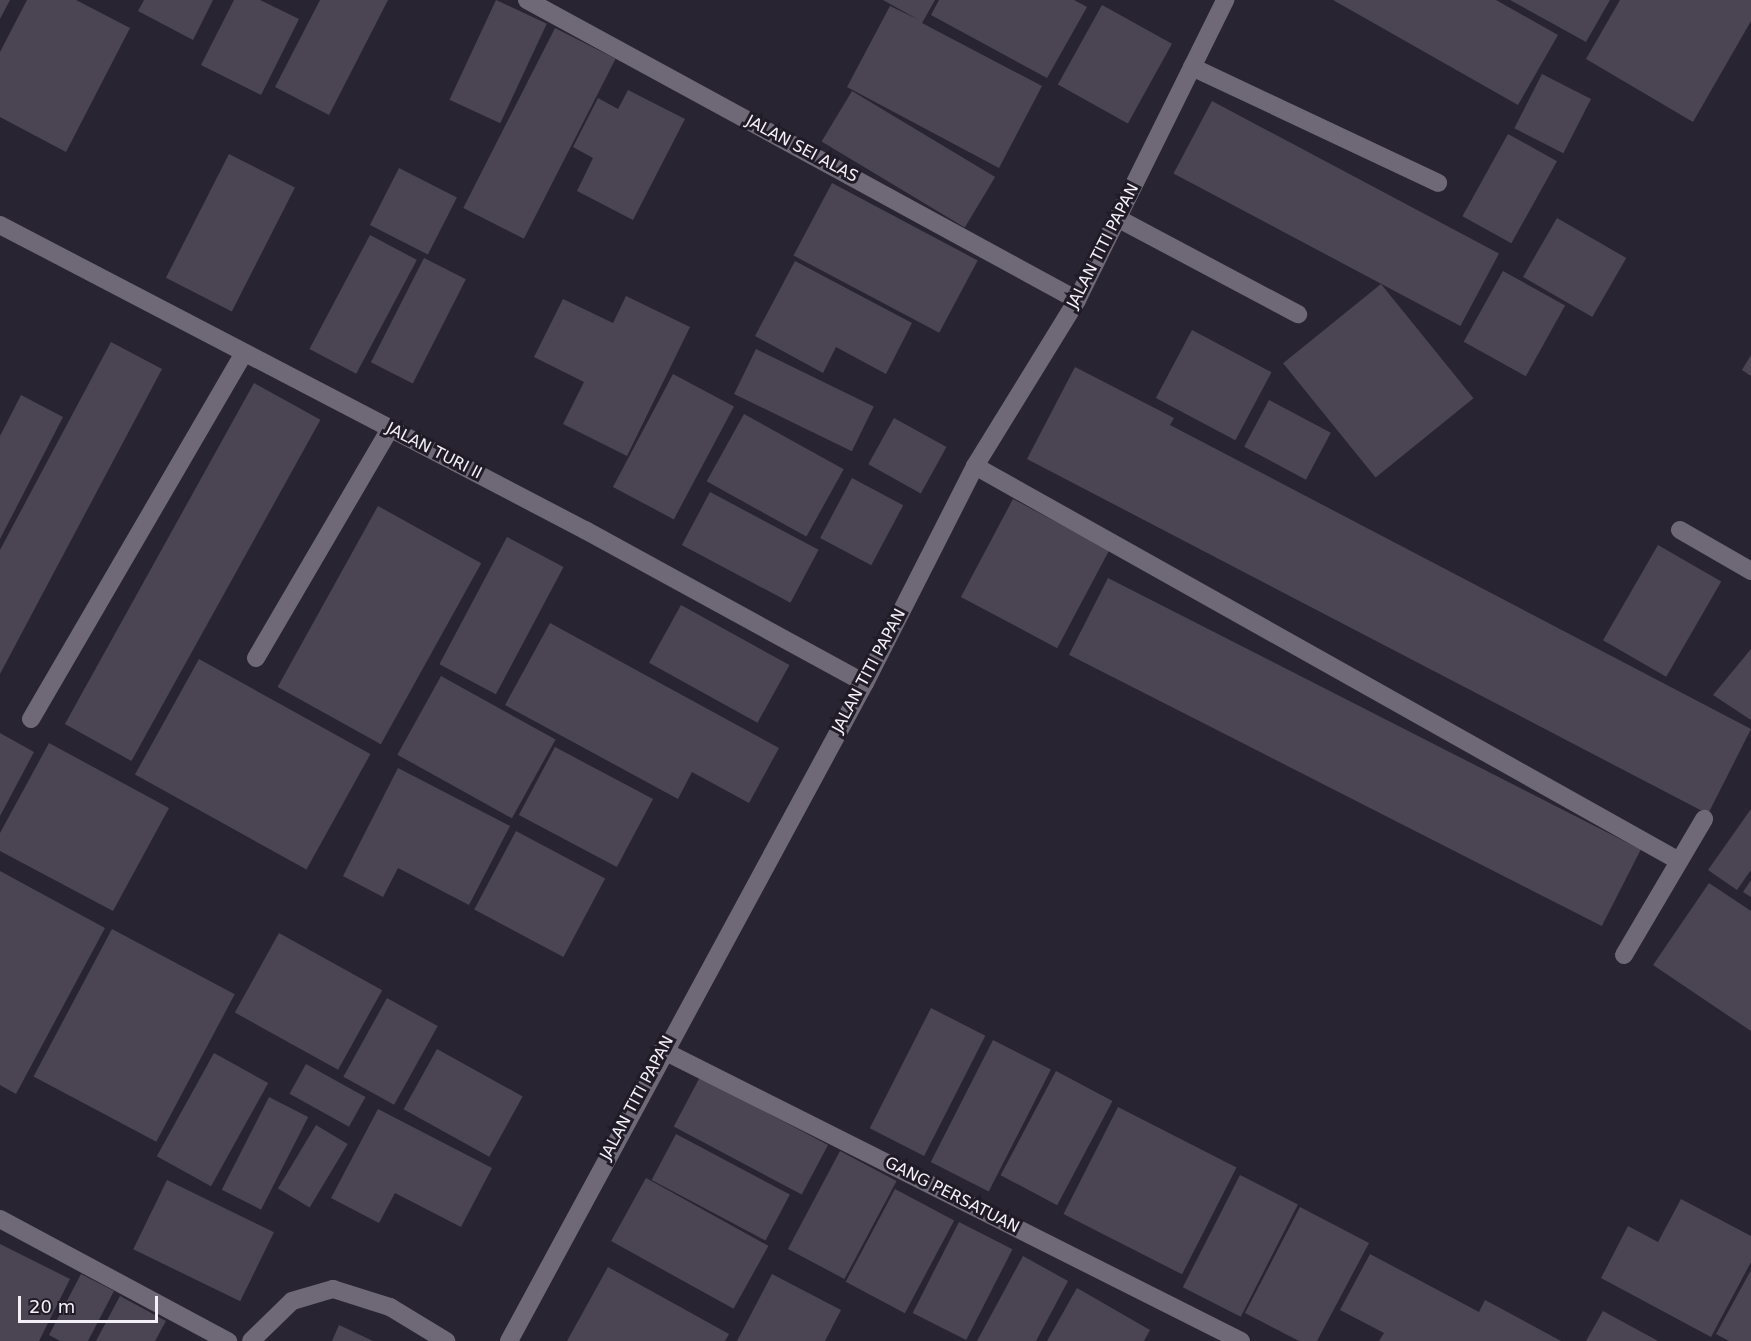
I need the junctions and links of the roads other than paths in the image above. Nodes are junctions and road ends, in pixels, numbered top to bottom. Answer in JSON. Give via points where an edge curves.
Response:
{"nodes":[{"id":1,"x":527,"y":0,"type":"edge"},
{"id":2,"x":1225,"y":0,"type":"edge"},
{"id":3,"x":1192,"y":67,"type":"junction"},
{"id":4,"x":1438,"y":183,"type":"dead end"},
{"id":5,"x":1119,"y":219,"type":"junction"},
{"id":6,"x":0,"y":225,"type":"edge"},
{"id":7,"x":1077,"y":300,"type":"junction"},
{"id":8,"x":1298,"y":314,"type":"dead end"},
{"id":9,"x":243,"y":355,"type":"junction"},
{"id":10,"x":390,"y":429,"type":"junction"},
{"id":11,"x":975,"y":466,"type":"junction"},
{"id":12,"x":1680,"y":530,"type":"dead end"},
{"id":13,"x":1751,"y":571,"type":"edge"},
{"id":14,"x":256,"y":658,"type":"dead end"},
{"id":15,"x":865,"y":683,"type":"junction"},
{"id":16,"x":31,"y":719,"type":"dead end"},
{"id":17,"x":1704,"y":819,"type":"dead end"},
{"id":18,"x":1678,"y":861,"type":"junction"},
{"id":19,"x":1624,"y":955,"type":"dead end"},
{"id":20,"x":662,"y":1050,"type":"junction"},
{"id":21,"x":0,"y":1219,"type":"edge"},
{"id":22,"x":228,"y":1341,"type":"edge"},
{"id":23,"x":251,"y":1341,"type":"edge"},
{"id":24,"x":446,"y":1341,"type":"edge"},
{"id":25,"x":509,"y":1341,"type":"edge"},
{"id":26,"x":1241,"y":1341,"type":"edge"}],
"edges":[{"from":1,"to":7,"type":"street","name":"JALAN SEI ALAS"},
{"from":2,"to":3,"type":"street","name":"JALAN TITI PAPAN"},
{"from":3,"to":4,"type":"street"},
{"from":3,"to":5,"type":"street","name":"JALAN TITI PAPAN"},
{"from":5,"to":7,"type":"street","name":"JALAN TITI PAPAN"},
{"from":5,"to":8,"type":"street"},
{"from":6,"to":9,"type":"street","name":"JALAN TURI II"},
{"from":7,"to":11,"type":"street","name":"JALAN TITI PAPAN"},
{"from":9,"to":10,"type":"street","name":"JALAN TURI II"},
{"from":9,"to":16,"type":"street"},
{"from":10,"to":14,"type":"street"},
{"from":10,"to":15,"type":"street","name":"JALAN TURI II"},
{"from":11,"to":15,"type":"street","name":"JALAN TITI PAPAN"},
{"from":11,"to":18,"type":"street"},
{"from":12,"to":13,"type":"street"},
{"from":15,"to":20,"type":"street","name":"JALAN TITI PAPAN"},
{"from":17,"to":18,"type":"street"},
{"from":18,"to":19,"type":"street"},
{"from":20,"to":25,"type":"street","name":"JALAN TITI PAPAN"},
{"from":20,"to":26,"type":"street","name":"GANG PERSATUAN"},
{"from":21,"to":22,"type":"street"},
{"from":23,"to":24,"type":"street","via":[[292,1301],[333,1289],[390,1307]]}]}
